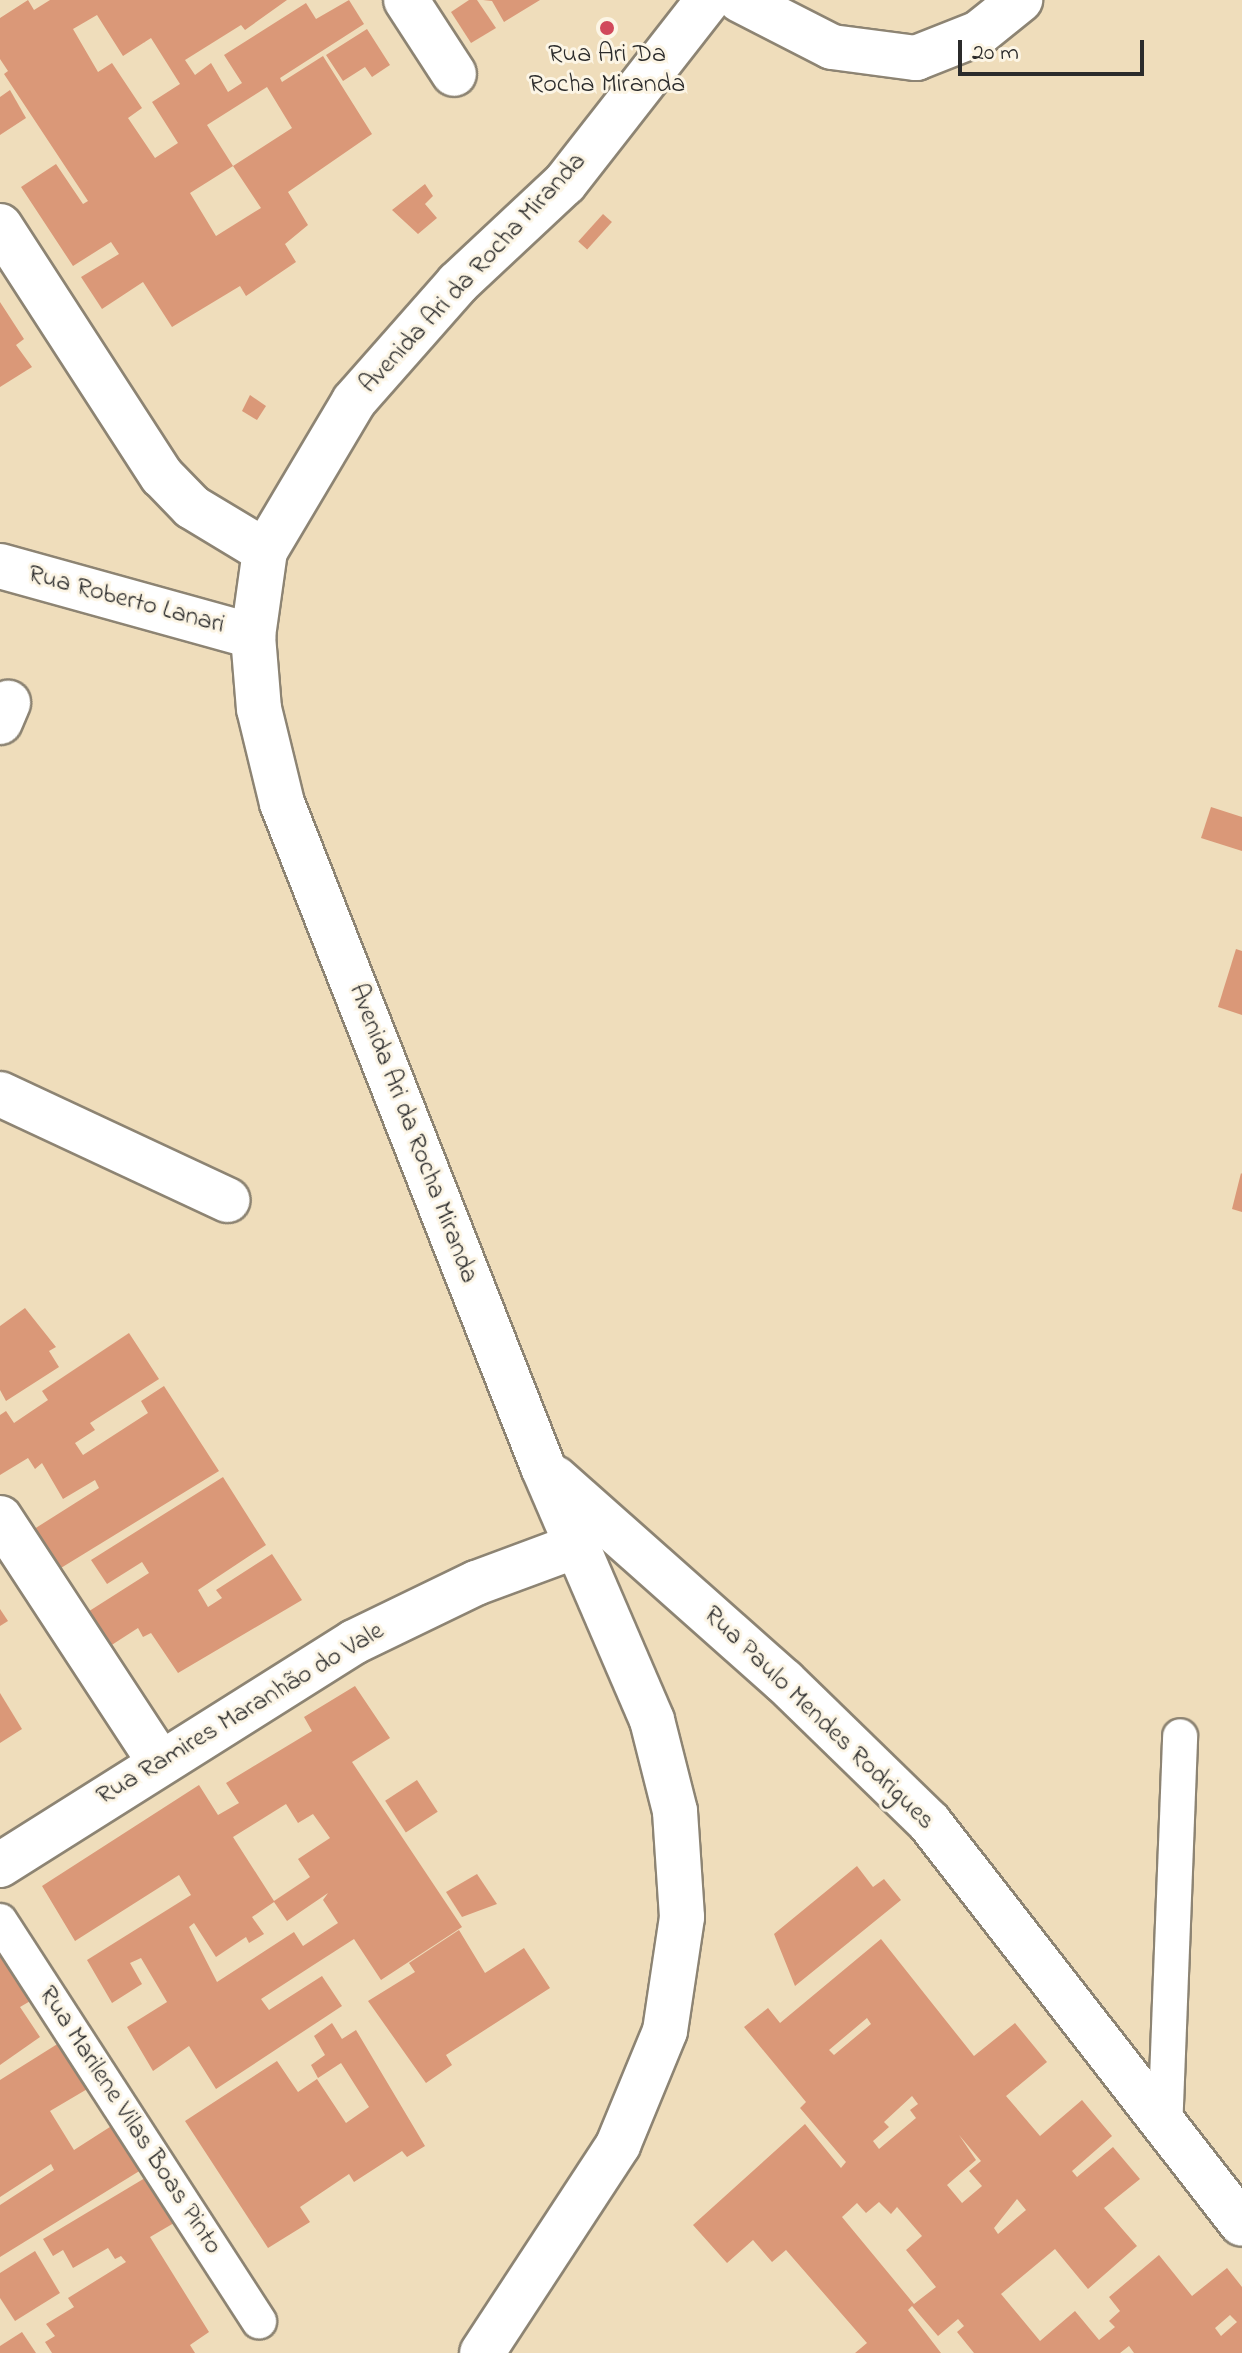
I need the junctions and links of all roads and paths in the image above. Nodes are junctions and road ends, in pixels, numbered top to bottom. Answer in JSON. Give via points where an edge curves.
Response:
{"nodes":[{"id":1,"x":406,"y":0,"type":"edge"},
{"id":2,"x":708,"y":0,"type":"edge"},
{"id":3,"x":740,"y":0,"type":"edge"},
{"id":4,"x":1020,"y":0,"type":"edge"},
{"id":5,"x":454,"y":74,"type":"dead end"},
{"id":6,"x":0,"y":226,"type":"edge"},
{"id":7,"x":265,"y":551,"type":"junction"},
{"id":8,"x":0,"y":566,"type":"edge"},
{"id":9,"x":253,"y":636,"type":"junction"},
{"id":10,"x":0,"y":1094,"type":"edge"},
{"id":11,"x":227,"y":1200,"type":"dead end"},
{"id":12,"x":543,"y":1467,"type":"junction"},
{"id":13,"x":0,"y":1518,"type":"edge"},
{"id":14,"x":578,"y":1545,"type":"junction"},
{"id":15,"x":1180,"y":1736,"type":"dead end"},
{"id":16,"x":159,"y":1761,"type":"junction"},
{"id":17,"x":0,"y":1865,"type":"edge"},
{"id":18,"x":0,"y":1921,"type":"edge"},
{"id":19,"x":1165,"y":2131,"type":"junction"},
{"id":20,"x":1242,"y":2224,"type":"edge"},
{"id":21,"x":259,"y":2322,"type":"dead end"},
{"id":22,"x":482,"y":2353,"type":"edge"}],
"edges":[{"from":1,"to":5,"type":"street"},
{"from":2,"to":7,"type":"street","name":"Avenida Ari da Rocha Miranda","via":[[565,183],[458,283],[354,401]]},
{"from":3,"to":4,"type":"street","via":[[832,47],[916,58],[979,33]]},
{"from":6,"to":7,"type":"street","via":[[162,476],[192,507]]},
{"from":7,"to":9,"type":"street","name":"Avenida Ari da Rocha Miranda"},
{"from":8,"to":9,"type":"street","name":"Rua Roberto Lanari"},
{"from":9,"to":12,"type":"street","name":"Avenida Ari da Rocha Miranda","via":[[259,709],[282,803]]},
{"from":10,"to":11,"type":"street"},
{"from":12,"to":14,"type":"street","name":"Avenida Ari da Rocha Miranda"},
{"from":12,"to":19,"type":"street","name":"Rua Paulo Mendes Rodrigues","via":[[784,1681],[929,1822]]},
{"from":13,"to":16,"type":"street"},
{"from":14,"to":16,"type":"street","name":"Rua Ramires Maranhão do Vale","via":[[476,1583],[354,1642]]},
{"from":14,"to":22,"type":"street","name":"Avenida Ari da Rocha Miranda","via":[[652,1720],[675,1811],[682,1917],[665,2031],[618,2145]]},
{"from":15,"to":19,"type":"lane"},
{"from":16,"to":17,"type":"street","name":"Rua Ramires Maranhão do Vale"},
{"from":18,"to":21,"type":"lane","name":"Rua Marilene Vilas Boas Pinto"},
{"from":19,"to":20,"type":"street","name":"Rua Paulo Mendes Rodrigues"}]}
